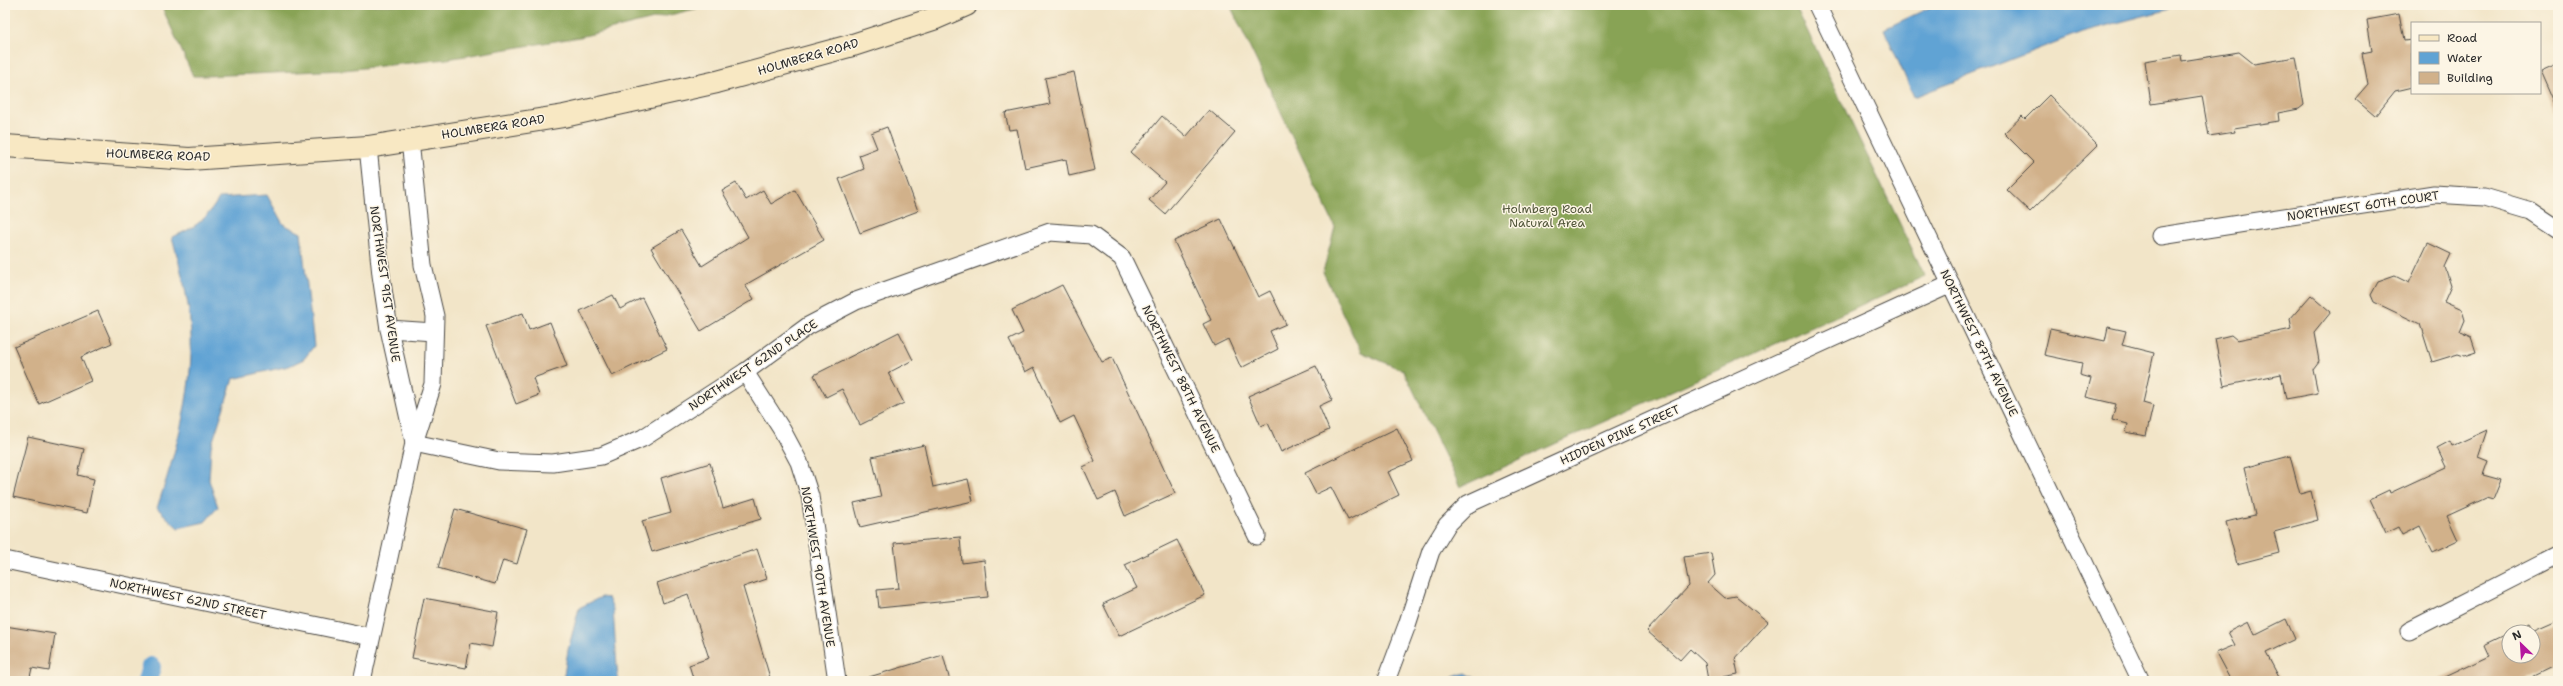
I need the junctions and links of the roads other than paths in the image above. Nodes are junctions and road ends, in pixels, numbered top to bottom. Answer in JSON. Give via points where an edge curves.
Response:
{"nodes":[{"id":1,"x":966,"y":5,"type":"edge"},
{"id":2,"x":1817,"y":5,"type":"edge"},
{"id":3,"x":410,"y":140,"type":"junction"},
{"id":4,"x":5,"y":146,"type":"edge"},
{"id":5,"x":368,"y":147,"type":"junction"},
{"id":6,"x":2558,"y":229,"type":"edge"},
{"id":7,"x":1091,"y":235,"type":"joint"},
{"id":8,"x":2161,"y":236,"type":"dead end"},
{"id":9,"x":1951,"y":284,"type":"junction"},
{"id":10,"x":389,"y":329,"type":"junction"},
{"id":11,"x":434,"y":332,"type":"junction"},
{"id":12,"x":745,"y":372,"type":"junction"},
{"id":13,"x":414,"y":443,"type":"junction"},
{"id":14,"x":1257,"y":536,"type":"dead end"},
{"id":15,"x":2558,"y":556,"type":"edge"},
{"id":16,"x":5,"y":560,"type":"edge"},
{"id":17,"x":2409,"y":631,"type":"dead end"},
{"id":18,"x":371,"y":637,"type":"junction"},
{"id":19,"x":362,"y":681,"type":"edge"},
{"id":20,"x":837,"y":681,"type":"edge"},
{"id":21,"x":1386,"y":681,"type":"edge"},
{"id":22,"x":2141,"y":681,"type":"edge"}],
"edges":[{"from":1,"to":3,"type":"street","name":"HOLMBERG ROAD","via":[[936,18],[853,45],[717,82],[564,116]]},
{"from":2,"to":9,"type":"street","name":"NORTHWEST 87TH AVENUE"},
{"from":3,"to":5,"type":"street","name":"HOLMBERG ROAD"},
{"from":3,"to":11,"type":"street","name":"NORTHWEST 91ST AVENUE","via":[[423,265],[435,316]]},
{"from":4,"to":5,"type":"street","name":"HOLMBERG ROAD","via":[[189,159]]},
{"from":5,"to":10,"type":"street","name":"NORTHWEST 91ST AVENUE"},
{"from":6,"to":8,"type":"street","name":"NORTHWEST 60TH COURT","via":[[2531,210],[2484,197],[2434,194]]},
{"from":7,"to":12,"type":"street","name":"NORTHWEST 62ND PLACE","via":[[1050,232],[856,301],[808,326]]},
{"from":7,"to":14,"type":"street","name":"NORTHWEST 88TH AVENUE","via":[[1122,258]]},
{"from":9,"to":21,"type":"street","name":"HIDDEN PINE STREET","via":[[1468,504],[1446,525],[1431,551]]},
{"from":9,"to":22,"type":"street","name":"NORTHWEST 87TH AVENUE"},
{"from":10,"to":11,"type":"street"},
{"from":10,"to":13,"type":"street","name":"NORTHWEST 91ST AVENUE"},
{"from":11,"to":13,"type":"street","name":"NORTHWEST 91ST AVENUE","via":[[433,384]]},
{"from":12,"to":13,"type":"street","name":"NORTHWEST 62ND PLACE","via":[[643,438],[602,456],[553,463],[499,461]]},
{"from":12,"to":20,"type":"street","name":"NORTHWEST 90TH AVENUE","via":[[799,462],[810,496]]},
{"from":13,"to":18,"type":"street","name":"NORTHWEST 91ST AVENUE"},
{"from":15,"to":17,"type":"street"},
{"from":16,"to":18,"type":"street","name":"NORTHWEST 62ND STREET"},
{"from":18,"to":19,"type":"street","name":"NORTHWEST 91ST AVENUE"}]}
